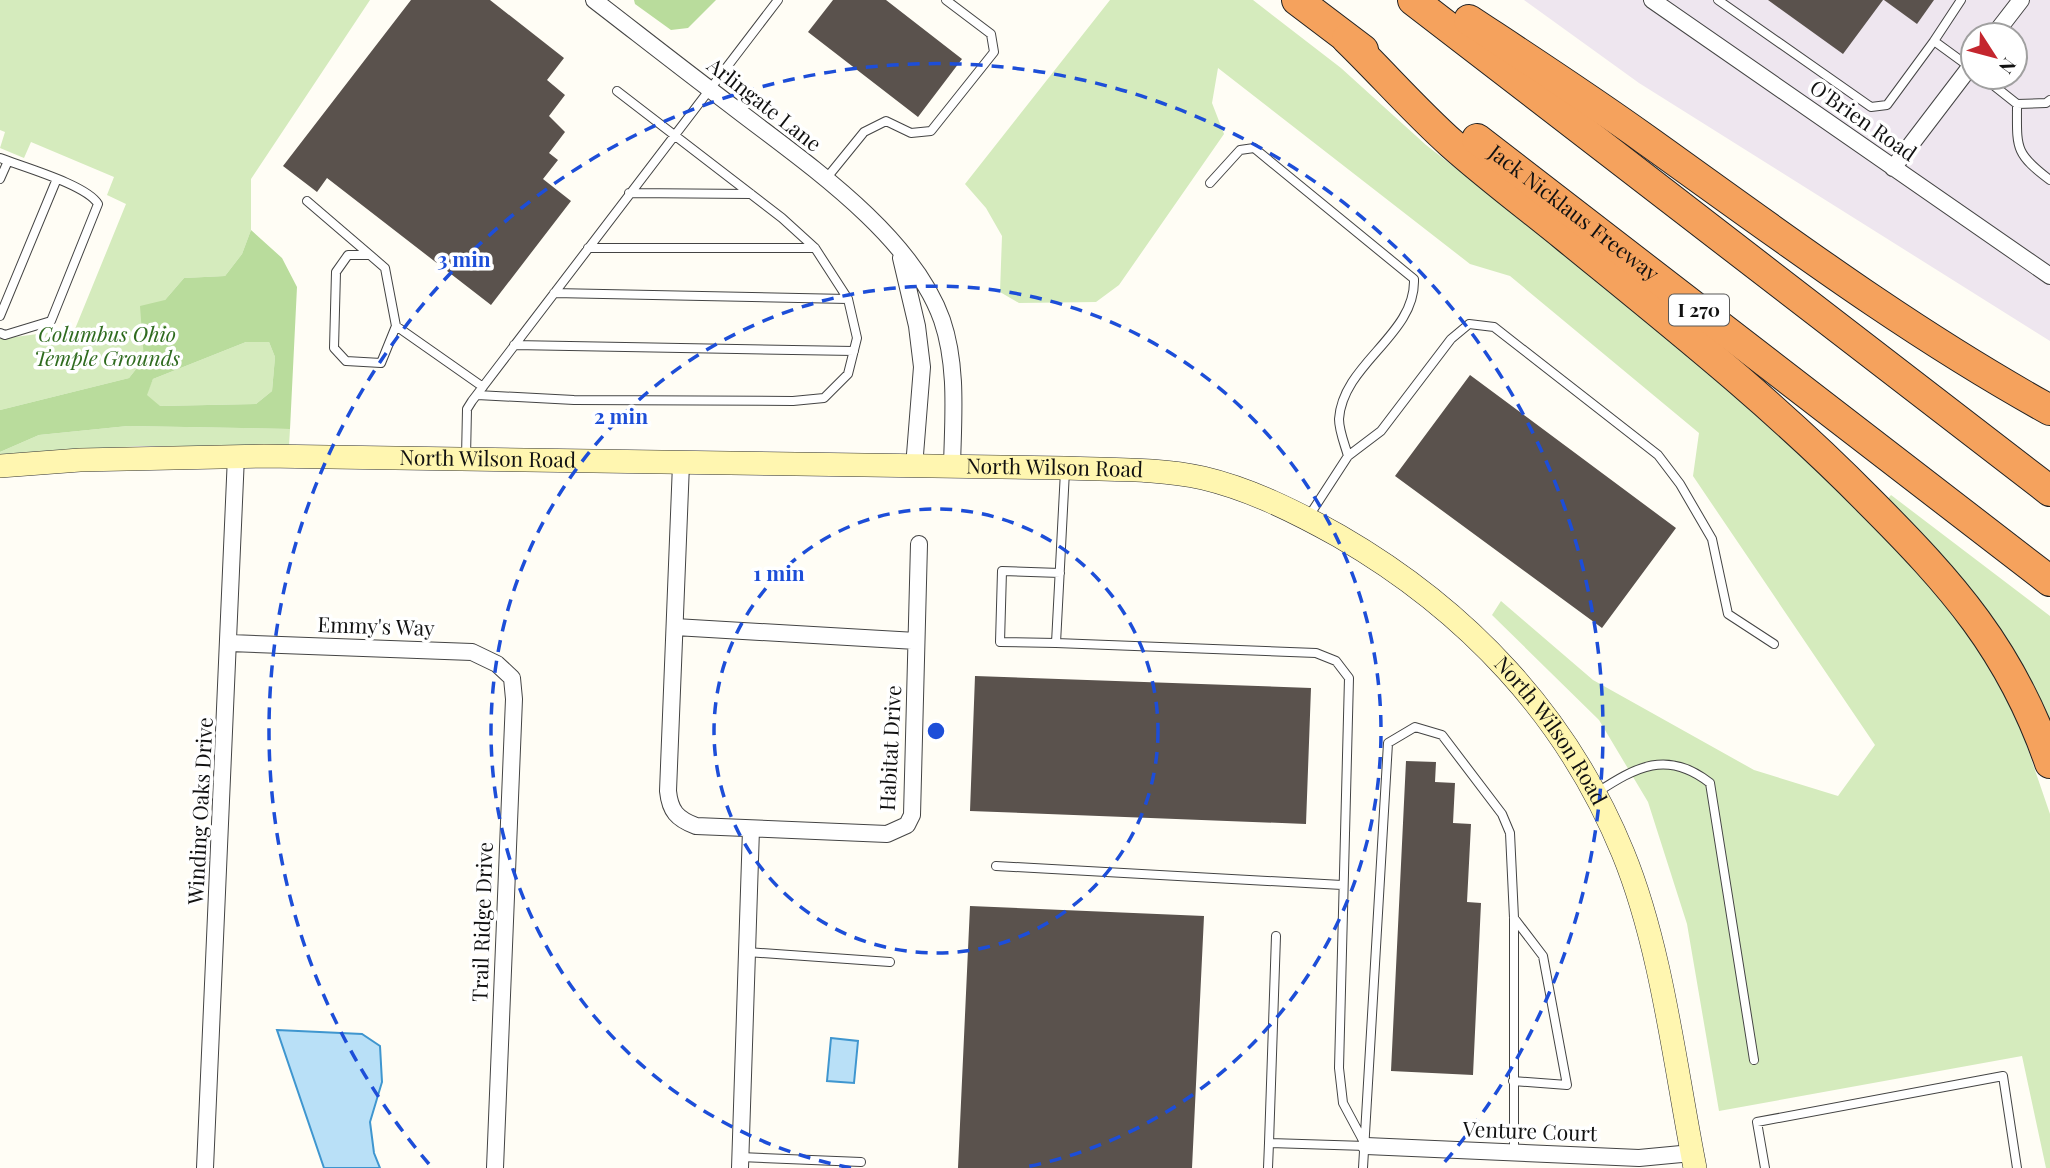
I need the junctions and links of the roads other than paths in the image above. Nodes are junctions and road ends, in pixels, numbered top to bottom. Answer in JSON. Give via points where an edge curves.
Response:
{"nodes":[{"id":1,"x":778,"y":0,"type":"edge"},
{"id":2,"x":946,"y":0,"type":"edge"},
{"id":3,"x":1297,"y":0,"type":"edge"},
{"id":4,"x":1413,"y":0,"type":"edge"},
{"id":5,"x":1440,"y":0,"type":"edge"},
{"id":6,"x":1652,"y":0,"type":"edge"},
{"id":7,"x":1717,"y":0,"type":"edge"},
{"id":8,"x":1961,"y":0,"type":"edge"},
{"id":9,"x":2021,"y":0,"type":"edge"},
{"id":10,"x":597,"y":1,"type":"edge"},
{"id":11,"x":2005,"y":21,"type":"edge"},
{"id":12,"x":1347,"y":39,"type":"junction"},
{"id":13,"x":1934,"y":40,"type":"junction"},
{"id":14,"x":1959,"y":58,"type":"edge"},
{"id":15,"x":1959,"y":88,"type":"edge"},
{"id":16,"x":710,"y":89,"type":"junction"},
{"id":17,"x":2001,"y":91,"type":"edge"},
{"id":18,"x":617,"y":92,"type":"dead end"},
{"id":19,"x":2048,"y":103,"type":"edge"},
{"id":20,"x":2017,"y":104,"type":"junction"},
{"id":21,"x":674,"y":135,"type":"junction"},
{"id":22,"x":4,"y":159,"type":"edge"},
{"id":23,"x":1893,"y":168,"type":"junction"},
{"id":24,"x":0,"y":179,"type":"edge"},
{"id":25,"x":825,"y":180,"type":"junction"},
{"id":26,"x":2050,"y":180,"type":"edge"},
{"id":27,"x":57,"y":181,"type":"junction"},
{"id":28,"x":1210,"y":183,"type":"dead end"},
{"id":29,"x":629,"y":193,"type":"junction"},
{"id":30,"x":751,"y":194,"type":"junction"},
{"id":31,"x":306,"y":201,"type":"dead end"},
{"id":32,"x":588,"y":248,"type":"junction"},
{"id":33,"x":815,"y":248,"type":"junction"},
{"id":34,"x":900,"y":252,"type":"junction"},
{"id":35,"x":370,"y":255,"type":"junction"},
{"id":36,"x":2050,"y":276,"type":"edge"},
{"id":37,"x":554,"y":293,"type":"junction"},
{"id":38,"x":848,"y":299,"type":"junction"},
{"id":39,"x":0,"y":316,"type":"edge"},
{"id":40,"x":397,"y":326,"type":"junction"},
{"id":41,"x":0,"y":333,"type":"edge"},
{"id":42,"x":514,"y":345,"type":"junction"},
{"id":43,"x":854,"y":351,"type":"junction"},
{"id":44,"x":483,"y":387,"type":"junction"},
{"id":45,"x":477,"y":395,"type":"junction"},
{"id":46,"x":2050,"y":410,"type":"edge"},
{"id":47,"x":236,"y":456,"type":"junction"},
{"id":48,"x":1348,"y":456,"type":"junction"},
{"id":49,"x":466,"y":460,"type":"junction"},
{"id":50,"x":681,"y":464,"type":"junction"},
{"id":51,"x":0,"y":466,"type":"edge"},
{"id":52,"x":914,"y":467,"type":"junction"},
{"id":53,"x":952,"y":467,"type":"junction"},
{"id":54,"x":1065,"y":468,"type":"junction"},
{"id":55,"x":2050,"y":491,"type":"edge"},
{"id":56,"x":1308,"y":518,"type":"junction"},
{"id":57,"x":919,"y":544,"type":"dead end"},
{"id":58,"x":1060,"y":573,"type":"junction"},
{"id":59,"x":2050,"y":581,"type":"edge"},
{"id":60,"x":675,"y":627,"type":"junction"},
{"id":61,"x":916,"y":641,"type":"junction"},
{"id":62,"x":230,"y":643,"type":"junction"},
{"id":63,"x":1056,"y":643,"type":"junction"},
{"id":64,"x":1774,"y":645,"type":"dead end"},
{"id":65,"x":512,"y":678,"type":"joint"},
{"id":66,"x":2050,"y":763,"type":"edge"},
{"id":67,"x":1596,"y":793,"type":"junction"},
{"id":68,"x":751,"y":828,"type":"junction"},
{"id":69,"x":996,"y":866,"type":"dead end"},
{"id":70,"x":1342,"y":885,"type":"junction"},
{"id":71,"x":1514,"y":918,"type":"junction"},
{"id":72,"x":1276,"y":936,"type":"dead end"},
{"id":73,"x":747,"y":952,"type":"junction"},
{"id":74,"x":890,"y":962,"type":"dead end"},
{"id":75,"x":1755,"y":1060,"type":"dead end"},
{"id":76,"x":1513,"y":1081,"type":"junction"},
{"id":77,"x":1269,"y":1143,"type":"junction"},
{"id":78,"x":1366,"y":1146,"type":"junction"},
{"id":79,"x":1514,"y":1152,"type":"junction"},
{"id":80,"x":1694,"y":1160,"type":"edge"},
{"id":81,"x":740,"y":1162,"type":"edge"},
{"id":82,"x":861,"y":1163,"type":"dead end"},
{"id":83,"x":205,"y":1168,"type":"edge"},
{"id":84,"x":495,"y":1168,"type":"edge"},
{"id":85,"x":1268,"y":1168,"type":"edge"},
{"id":86,"x":1363,"y":1168,"type":"edge"},
{"id":87,"x":1765,"y":1168,"type":"edge"},
{"id":88,"x":2017,"y":1168,"type":"edge"}],
"edges":[{"from":1,"to":16,"type":"lane"},
{"from":2,"to":25,"type":"lane","via":[[991,34],[994,52],[930,131],[911,133],[886,121],[864,132]]},
{"from":3,"to":12,"type":"highway","name":"Jack Nicklaus Freeway","number":"I 270"},
{"from":4,"to":55,"type":"highway"},
{"from":5,"to":46,"type":"highway","via":[[1644,138],[1878,306],[1972,367]]},
{"from":6,"to":23,"type":"street","name":"O'Brien Road"},
{"from":7,"to":13,"type":"lane","via":[[1871,107],[1887,105]]},
{"from":8,"to":13,"type":"lane"},
{"from":9,"to":11,"type":"street"},
{"from":10,"to":16,"type":"street","name":"Arlingate Lane"},
{"from":12,"to":59,"type":"highway","name":"Jack Nicklaus Freeway","number":"I 270"},
{"from":12,"to":66,"type":"highway","via":[[1451,143],[1728,369],[1920,551],[2012,671]]},
{"from":13,"to":14,"type":"lane"},
{"from":15,"to":23,"type":"street"},
{"from":16,"to":21,"type":"lane"},
{"from":16,"to":25,"type":"street","name":"Arlingate Lane"},
{"from":17,"to":20,"type":"lane"},
{"from":18,"to":21,"type":"lane"},
{"from":19,"to":20,"type":"lane"},
{"from":20,"to":26,"type":"lane","via":[[2017,145],[2026,163]]},
{"from":21,"to":29,"type":"lane"},
{"from":21,"to":30,"type":"lane"},
{"from":22,"to":24,"type":"lane"},
{"from":22,"to":27,"type":"lane"},
{"from":23,"to":36,"type":"street","name":"O'Brien Road"},
{"from":25,"to":34,"type":"street","name":"Arlingate Lane"},
{"from":27,"to":39,"type":"lane"},
{"from":27,"to":41,"type":"lane","via":[[93,197],[98,204],[51,321]]},
{"from":28,"to":48,"type":"lane","via":[[1240,150],[1254,148],[1414,279],[1410,309],[1353,382],[1341,406],[1339,423]]},
{"from":29,"to":30,"type":"lane"},
{"from":29,"to":32,"type":"lane"},
{"from":30,"to":33,"type":"lane"},
{"from":31,"to":35,"type":"lane"},
{"from":32,"to":33,"type":"lane"},
{"from":32,"to":37,"type":"lane"},
{"from":33,"to":38,"type":"lane"},
{"from":34,"to":52,"type":"street","name":"Arlingate Lane","via":[[922,368]]},
{"from":34,"to":53,"type":"street","name":"Arlingate Lane","via":[[942,319],[953,363]]},
{"from":35,"to":40,"type":"lane","via":[[386,268]]},
{"from":35,"to":40,"type":"lane","via":[[348,255],[336,272],[334,348],[346,361],[381,363]]},
{"from":37,"to":38,"type":"lane"},
{"from":37,"to":42,"type":"lane"},
{"from":38,"to":43,"type":"lane","via":[[857,338]]},
{"from":40,"to":44,"type":"lane"},
{"from":42,"to":43,"type":"lane"},
{"from":42,"to":44,"type":"lane"},
{"from":43,"to":45,"type":"lane","via":[[848,374],[824,398],[574,400]]},
{"from":44,"to":45,"type":"lane"},
{"from":45,"to":49,"type":"lane","via":[[467,409]]},
{"from":47,"to":49,"type":"main road","name":"North Wilson Road"},
{"from":47,"to":51,"type":"main road","name":"North Wilson Road"},
{"from":47,"to":62,"type":"street","name":"Winding Oaks Drive"},
{"from":48,"to":56,"type":"lane"},
{"from":48,"to":64,"type":"lane","via":[[1381,431],[1451,339],[1469,324],[1494,327],[1658,455],[1712,539],[1728,614]]},
{"from":49,"to":50,"type":"main road","name":"North Wilson Road"},
{"from":50,"to":52,"type":"main road","name":"North Wilson Road"},
{"from":50,"to":60,"type":"street","name":"Habitat Drive"},
{"from":52,"to":53,"type":"main road","name":"North Wilson Road"},
{"from":53,"to":54,"type":"main road","name":"North Wilson Road"},
{"from":54,"to":56,"type":"main road","name":"North Wilson Road","via":[[1202,478]]},
{"from":54,"to":58,"type":"lane"},
{"from":56,"to":67,"type":"main road","name":"North Wilson Road","via":[[1393,570],[1471,631],[1531,694]]},
{"from":57,"to":61,"type":"street","name":"Habitat Drive"},
{"from":58,"to":63,"type":"lane"},
{"from":58,"to":63,"type":"lane","via":[[1002,571],[1000,642]]},
{"from":60,"to":61,"type":"street"},
{"from":60,"to":68,"type":"street","name":"Habitat Drive","via":[[670,808],[680,821],[696,826]]},
{"from":61,"to":68,"type":"street","name":"Habitat Drive","via":[[912,815],[907,825],[887,834]]},
{"from":62,"to":65,"type":"street","name":"Emmy's Way","via":[[472,652],[497,664]]},
{"from":62,"to":83,"type":"street","name":"Winding Oaks Drive"},
{"from":63,"to":70,"type":"lane","via":[[1316,653],[1336,661],[1349,678]]},
{"from":65,"to":84,"type":"street","name":"Trail Ridge Drive"},
{"from":67,"to":75,"type":"lane","via":[[1650,764],[1694,770],[1710,783]]},
{"from":67,"to":80,"type":"main road","name":"North Wilson Road","via":[[1624,855],[1646,923]]},
{"from":68,"to":73,"type":"street"},
{"from":69,"to":70,"type":"lane"},
{"from":70,"to":78,"type":"lane","via":[[1339,1068],[1343,1103]]},
{"from":71,"to":76,"type":"lane"},
{"from":71,"to":76,"type":"lane","via":[[1543,956],[1567,1085]]},
{"from":71,"to":78,"type":"lane","via":[[1510,833],[1502,814],[1442,735],[1415,727],[1388,743]]},
{"from":72,"to":77,"type":"lane"},
{"from":73,"to":74,"type":"lane"},
{"from":73,"to":81,"type":"street"},
{"from":76,"to":79,"type":"lane"},
{"from":77,"to":78,"type":"lane"},
{"from":77,"to":85,"type":"lane"},
{"from":78,"to":79,"type":"street","name":"Venture Court"},
{"from":78,"to":86,"type":"lane"},
{"from":79,"to":80,"type":"street","name":"Venture Court"},
{"from":81,"to":82,"type":"lane"},
{"from":87,"to":88,"type":"lane","via":[[1757,1122],[2003,1076]]}]}
